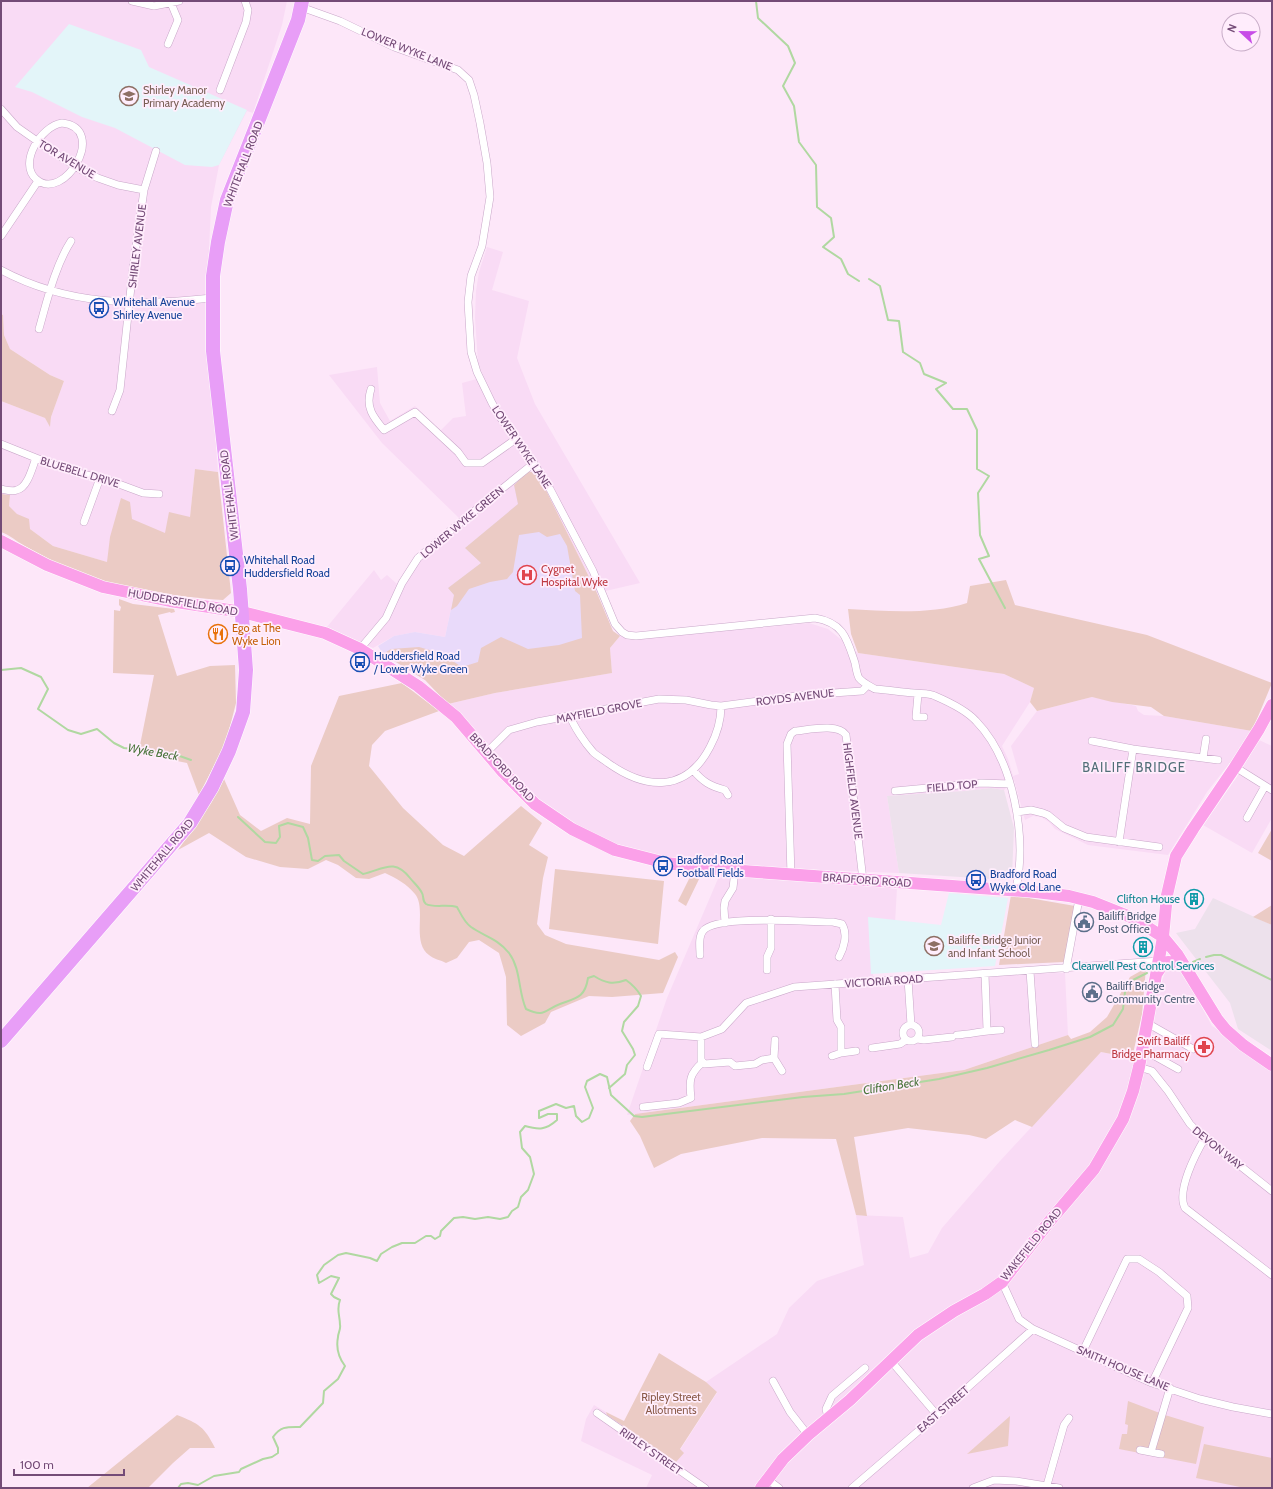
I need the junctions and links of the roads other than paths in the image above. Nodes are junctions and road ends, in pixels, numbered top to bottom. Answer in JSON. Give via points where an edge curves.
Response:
{"nodes":[{"id":1,"x":132,"y":1,"type":"edge"},
{"id":2,"x":179,"y":1,"type":"edge"},
{"id":3,"x":245,"y":1,"type":"edge"},
{"id":4,"x":140,"y":2,"type":"edge"},
{"id":5,"x":171,"y":3,"type":"junction"},
{"id":6,"x":302,"y":4,"type":"edge"},
{"id":7,"x":168,"y":44,"type":"dead end"},
{"id":8,"x":220,"y":90,"type":"dead end"},
{"id":9,"x":1,"y":109,"type":"edge"},
{"id":10,"x":37,"y":141,"type":"junction"},
{"id":11,"x":156,"y":151,"type":"dead end"},
{"id":12,"x":75,"y":166,"type":"junction"},
{"id":13,"x":38,"y":181,"type":"junction"},
{"id":14,"x":144,"y":190,"type":"junction"},
{"id":15,"x":1,"y":236,"type":"edge"},
{"id":16,"x":71,"y":242,"type":"dead end"},
{"id":17,"x":1,"y":270,"type":"edge"},
{"id":18,"x":50,"y":292,"type":"junction"},
{"id":19,"x":212,"y":298,"type":"junction"},
{"id":20,"x":130,"y":302,"type":"junction"},
{"id":21,"x":39,"y":329,"type":"dead end"},
{"id":22,"x":370,"y":389,"type":"dead end"},
{"id":23,"x":112,"y":411,"type":"dead end"},
{"id":24,"x":516,"y":439,"type":"junction"},
{"id":25,"x":1,"y":444,"type":"edge"},
{"id":26,"x":36,"y":458,"type":"junction"},
{"id":27,"x":534,"y":463,"type":"junction"},
{"id":28,"x":100,"y":478,"type":"junction"},
{"id":29,"x":1,"y":490,"type":"edge"},
{"id":30,"x":159,"y":494,"type":"dead end"},
{"id":31,"x":84,"y":522,"type":"dead end"},
{"id":32,"x":1,"y":541,"type":"edge"},
{"id":33,"x":242,"y":612,"type":"junction"},
{"id":34,"x":360,"y":649,"type":"junction"},
{"id":35,"x":868,"y":685,"type":"junction"},
{"id":36,"x":918,"y":694,"type":"junction"},
{"id":37,"x":1272,"y":705,"type":"edge"},
{"id":38,"x":721,"y":706,"type":"junction"},
{"id":39,"x":446,"y":709,"type":"joint"},
{"id":40,"x":570,"y":716,"type":"junction"},
{"id":41,"x":924,"y":717,"type":"dead end"},
{"id":42,"x":1206,"y":738,"type":"dead end"},
{"id":43,"x":1092,"y":741,"type":"dead end"},
{"id":44,"x":1133,"y":749,"type":"junction"},
{"id":45,"x":487,"y":752,"type":"junction"},
{"id":46,"x":1203,"y":758,"type":"junction"},
{"id":47,"x":1218,"y":760,"type":"dead end"},
{"id":48,"x":1235,"y":767,"type":"junction"},
{"id":49,"x":693,"y":770,"type":"junction"},
{"id":50,"x":1010,"y":784,"type":"junction"},
{"id":51,"x":1269,"y":788,"type":"edge"},
{"id":52,"x":895,"y":791,"type":"dead end"},
{"id":53,"x":728,"y":795,"type":"dead end"},
{"id":54,"x":1017,"y":812,"type":"junction"},
{"id":55,"x":1247,"y":818,"type":"dead end"},
{"id":56,"x":1120,"y":842,"type":"junction"},
{"id":57,"x":1159,"y":847,"type":"dead end"},
{"id":58,"x":735,"y":870,"type":"junction"},
{"id":59,"x":791,"y":875,"type":"junction"},
{"id":60,"x":863,"y":880,"type":"junction"},
{"id":61,"x":1016,"y":890,"type":"junction"},
{"id":62,"x":1079,"y":899,"type":"junction"},
{"id":63,"x":772,"y":919,"type":"junction"},
{"id":64,"x":726,"y":923,"type":"junction"},
{"id":65,"x":1164,"y":937,"type":"junction"},
{"id":66,"x":700,"y":955,"type":"dead end"},
{"id":67,"x":839,"y":957,"type":"dead end"},
{"id":68,"x":1158,"y":967,"type":"junction"},
{"id":69,"x":1185,"y":967,"type":"junction"},
{"id":70,"x":1066,"y":969,"type":"junction"},
{"id":71,"x":767,"y":970,"type":"dead end"},
{"id":72,"x":1030,"y":971,"type":"junction"},
{"id":73,"x":985,"y":974,"type":"junction"},
{"id":74,"x":908,"y":979,"type":"junction"},
{"id":75,"x":835,"y":984,"type":"junction"},
{"id":76,"x":1147,"y":1023,"type":"junction"},
{"id":77,"x":911,"y":1025,"type":"junction"},
{"id":78,"x":987,"y":1030,"type":"junction"},
{"id":79,"x":1001,"y":1030,"type":"dead end"},
{"id":80,"x":701,"y":1037,"type":"junction"},
{"id":81,"x":917,"y":1038,"type":"junction"},
{"id":82,"x":775,"y":1040,"type":"dead end"},
{"id":83,"x":906,"y":1040,"type":"junction"},
{"id":84,"x":1,"y":1041,"type":"edge"},
{"id":85,"x":1035,"y":1044,"type":"dead end"},
{"id":86,"x":872,"y":1048,"type":"dead end"},
{"id":87,"x":1142,"y":1049,"type":"junction"},
{"id":88,"x":1193,"y":1049,"type":"dead end"},
{"id":89,"x":856,"y":1051,"type":"dead end"},
{"id":90,"x":841,"y":1053,"type":"junction"},
{"id":91,"x":832,"y":1056,"type":"dead end"},
{"id":92,"x":774,"y":1058,"type":"junction"},
{"id":93,"x":703,"y":1062,"type":"junction"},
{"id":94,"x":1272,"y":1065,"type":"edge"},
{"id":95,"x":647,"y":1067,"type":"dead end"},
{"id":96,"x":1139,"y":1067,"type":"junction"},
{"id":97,"x":1178,"y":1069,"type":"dead end"},
{"id":98,"x":782,"y":1071,"type":"dead end"},
{"id":99,"x":643,"y":1107,"type":"dead end"},
{"id":100,"x":1205,"y":1138,"type":"junction"},
{"id":101,"x":1272,"y":1191,"type":"edge"},
{"id":102,"x":1272,"y":1275,"type":"edge"},
{"id":103,"x":1002,"y":1282,"type":"junction"},
{"id":104,"x":1033,"y":1329,"type":"junction"},
{"id":105,"x":1083,"y":1351,"type":"junction"},
{"id":106,"x":891,"y":1361,"type":"junction"},
{"id":107,"x":865,"y":1368,"type":"dead end"},
{"id":108,"x":773,"y":1382,"type":"dead end"},
{"id":109,"x":1152,"y":1383,"type":"junction"},
{"id":110,"x":1170,"y":1388,"type":"junction"},
{"id":111,"x":597,"y":1413,"type":"dead end"},
{"id":112,"x":1272,"y":1414,"type":"edge"},
{"id":113,"x":937,"y":1415,"type":"junction"},
{"id":114,"x":828,"y":1418,"type":"junction"},
{"id":115,"x":1069,"y":1418,"type":"dead end"},
{"id":116,"x":808,"y":1435,"type":"junction"},
{"id":117,"x":1140,"y":1450,"type":"dead end"},
{"id":118,"x":1150,"y":1452,"type":"junction"},
{"id":119,"x":1161,"y":1454,"type":"dead end"},
{"id":120,"x":764,"y":1484,"type":"edge"},
{"id":121,"x":1048,"y":1485,"type":"junction"},
{"id":122,"x":705,"y":1488,"type":"edge"},
{"id":123,"x":779,"y":1488,"type":"edge"},
{"id":124,"x":852,"y":1488,"type":"edge"},
{"id":125,"x":973,"y":1488,"type":"edge"},
{"id":126,"x":1059,"y":1488,"type":"edge"}],
"edges":[{"from":1,"to":4,"type":"street"},
{"from":2,"to":5,"type":"street"},
{"from":3,"to":8,"type":"street","via":[[248,10],[246,22]]},
{"from":4,"to":5,"type":"street","via":[[154,6]]},
{"from":5,"to":7,"type":"street","via":[[178,20]]},
{"from":6,"to":19,"type":"highway","name":"WHITEHALL ROAD","via":[[227,200],[217,249]]},
{"from":6,"to":24,"type":"street","name":"LOWER WYKE LANE","via":[[394,47],[458,70],[469,80],[480,123],[490,197],[482,246],[471,276],[468,302],[471,352],[477,372],[492,403]]},
{"from":9,"to":10,"type":"street","name":"TOR AVENUE","via":[[17,127]]},
{"from":10,"to":12,"type":"street","name":"TOR AVENUE"},
{"from":10,"to":12,"type":"street","via":[[49,128],[58,124],[73,126],[78,130],[82,144],[81,156]]},
{"from":10,"to":13,"type":"street","via":[[30,154],[30,164],[34,178]]},
{"from":11,"to":14,"type":"street","name":"SHIRLEY AVENUE"},
{"from":12,"to":13,"type":"street","via":[[68,176],[50,185]]},
{"from":12,"to":14,"type":"street","name":"TOR AVENUE","via":[[118,185]]},
{"from":13,"to":15,"type":"street"},
{"from":14,"to":20,"type":"street","name":"SHIRLEY AVENUE"},
{"from":16,"to":18,"type":"street"},
{"from":17,"to":18,"type":"street"},
{"from":18,"to":20,"type":"street","via":[[85,299]]},
{"from":18,"to":21,"type":"street"},
{"from":19,"to":20,"type":"street","via":[[180,302]]},
{"from":19,"to":33,"type":"highway","name":"WHITEHALL ROAD","via":[[213,351]]},
{"from":20,"to":23,"type":"street","name":"SHIRLEY AVENUE","via":[[120,390]]},
{"from":22,"to":24,"type":"street","via":[[368,398],[372,416],[384,430],[415,412],[458,452],[466,463],[482,463]]},
{"from":24,"to":27,"type":"street","name":"LOWER WYKE LANE"},
{"from":25,"to":26,"type":"street","name":"BLUEBELL DRIVE"},
{"from":26,"to":28,"type":"street","name":"BLUEBELL DRIVE"},
{"from":26,"to":29,"type":"street","via":[[23,487],[18,490]]},
{"from":27,"to":34,"type":"street","name":"LOWER WYKE GREEN","via":[[418,558],[402,583],[386,618]]},
{"from":27,"to":35,"type":"street","name":"LOWER WYKE LANE","via":[[593,571],[615,624],[622,632],[636,636],[815,618],[825,620],[841,629],[847,638],[860,678]]},
{"from":28,"to":30,"type":"street","name":"BLUEBELL DRIVE","via":[[143,493]]},
{"from":28,"to":31,"type":"street"},
{"from":32,"to":33,"type":"main road","name":"HUDDERSFIELD ROAD","via":[[47,565],[103,587]]},
{"from":33,"to":34,"type":"main road","name":"HUDDERSFIELD ROAD","via":[[325,633]]},
{"from":33,"to":84,"type":"highway","name":"WHITEHALL ROAD","via":[[246,670],[243,712],[212,787],[190,823]]},
{"from":34,"to":39,"type":"main road","name":"HUDDERSFIELD ROAD","via":[[418,686]]},
{"from":35,"to":36,"type":"street","via":[[875,689]]},
{"from":35,"to":38,"type":"street","name":"ROYDS AVENUE","via":[[862,691],[804,695]]},
{"from":36,"to":41,"type":"street","via":[[912,717]]},
{"from":36,"to":50,"type":"street","via":[[933,695],[975,720],[998,750]]},
{"from":37,"to":48,"type":"main road","name":"WAKEFIELD ROAD"},
{"from":38,"to":40,"type":"street","name":"MAYFIELD GROVE","via":[[686,700],[659,699]]},
{"from":38,"to":49,"type":"street","via":[[721,718],[713,741]]},
{"from":39,"to":45,"type":"main road","name":"BRADFORD ROAD"},
{"from":40,"to":45,"type":"street","name":"MAYFIELD GROVE","via":[[509,730]]},
{"from":40,"to":49,"type":"street","via":[[572,724],[593,752],[636,779],[659,783],[680,779]]},
{"from":42,"to":46,"type":"street"},
{"from":43,"to":44,"type":"street"},
{"from":44,"to":46,"type":"street"},
{"from":44,"to":56,"type":"street"},
{"from":45,"to":58,"type":"main road","name":"BRADFORD ROAD","via":[[535,804],[572,829],[615,850],[666,863]]},
{"from":46,"to":47,"type":"street"},
{"from":48,"to":51,"type":"street"},
{"from":48,"to":65,"type":"main road","name":"WAKEFIELD ROAD","via":[[1176,856],[1167,895]]},
{"from":49,"to":53,"type":"street","via":[[711,786],[725,790]]},
{"from":50,"to":52,"type":"street","name":"FIELD TOP","via":[[981,783]]},
{"from":50,"to":54,"type":"street"},
{"from":51,"to":55,"type":"street"},
{"from":54,"to":56,"type":"street","via":[[1031,810],[1043,813],[1064,828],[1086,837]]},
{"from":54,"to":61,"type":"street","via":[[1020,874]]},
{"from":56,"to":57,"type":"street"},
{"from":58,"to":59,"type":"main road","name":"BRADFORD ROAD"},
{"from":58,"to":64,"type":"street","via":[[732,888],[725,901]]},
{"from":59,"to":60,"type":"main road","name":"BRADFORD ROAD"},
{"from":59,"to":60,"type":"street","name":"HIGHFIELD AVENUE","via":[[787,744],[791,734],[795,732],[833,728],[846,735]]},
{"from":60,"to":61,"type":"main road","name":"BRADFORD ROAD"},
{"from":61,"to":62,"type":"main road","name":"BRADFORD ROAD"},
{"from":62,"to":65,"type":"main road","name":"BRADFORD ROAD","via":[[1133,918]]},
{"from":62,"to":70,"type":"street"},
{"from":63,"to":64,"type":"street"},
{"from":63,"to":67,"type":"street","via":[[842,924],[845,930],[844,948]]},
{"from":63,"to":71,"type":"street"},
{"from":64,"to":66,"type":"street","via":[[706,927],[700,938]]},
{"from":65,"to":68,"type":"main road","name":"WAKEFIELD ROAD"},
{"from":65,"to":69,"type":"main road","name":"BRADFORD ROAD"},
{"from":68,"to":69,"type":"main road","via":[[1168,962]]},
{"from":68,"to":70,"type":"street","name":"VICTORIA ROAD"},
{"from":68,"to":76,"type":"main road","name":"WAKEFIELD ROAD"},
{"from":69,"to":94,"type":"main road","name":"BRADFORD ROAD","via":[[1226,1030]]},
{"from":70,"to":72,"type":"street","name":"VICTORIA ROAD"},
{"from":72,"to":73,"type":"street","name":"VICTORIA ROAD"},
{"from":72,"to":85,"type":"street"},
{"from":73,"to":74,"type":"street","name":"VICTORIA ROAD"},
{"from":73,"to":78,"type":"street"},
{"from":74,"to":75,"type":"street","name":"VICTORIA ROAD"},
{"from":74,"to":77,"type":"street"},
{"from":75,"to":80,"type":"street","name":"VICTORIA ROAD","via":[[794,987],[746,1003],[722,1029]]},
{"from":75,"to":90,"type":"street"},
{"from":76,"to":87,"type":"main road","name":"WAKEFIELD ROAD"},
{"from":76,"to":88,"type":"street"},
{"from":77,"to":81,"type":"street","via":[[916,1026],[919,1031]]},
{"from":77,"to":83,"type":"street","via":[[903,1030]]},
{"from":78,"to":79,"type":"street"},
{"from":78,"to":81,"type":"street","via":[[924,1040]]},
{"from":80,"to":93,"type":"street"},
{"from":80,"to":95,"type":"street","name":"VICTORIA ROAD","via":[[659,1034]]},
{"from":81,"to":83,"type":"street","via":[[910,1042]]},
{"from":82,"to":92,"type":"street"},
{"from":83,"to":86,"type":"street","via":[[900,1044]]},
{"from":87,"to":96,"type":"main road","name":"WAKEFIELD ROAD"},
{"from":87,"to":97,"type":"street"},
{"from":89,"to":90,"type":"street"},
{"from":90,"to":91,"type":"street"},
{"from":92,"to":93,"type":"street","via":[[755,1064],[735,1066],[730,1062]]},
{"from":92,"to":98,"type":"street"},
{"from":93,"to":99,"type":"street","via":[[695,1069],[690,1079],[691,1098],[679,1103]]},
{"from":96,"to":100,"type":"street","name":"DEVON WAY","via":[[1152,1071],[1190,1124]]},
{"from":96,"to":103,"type":"main road","name":"WAKEFIELD ROAD","via":[[1123,1119],[1094,1169]]},
{"from":100,"to":101,"type":"street","name":"DEVON WAY"},
{"from":100,"to":102,"type":"street","via":[[1193,1160],[1183,1194],[1183,1204]]},
{"from":103,"to":104,"type":"street","name":"SMITH HOUSE LANE","via":[[1019,1319]]},
{"from":103,"to":106,"type":"main road","name":"WAKEFIELD ROAD","via":[[918,1335]]},
{"from":104,"to":105,"type":"street","name":"SMITH HOUSE LANE"},
{"from":104,"to":113,"type":"street","name":"EAST STREET"},
{"from":105,"to":109,"type":"street","name":"SMITH HOUSE LANE"},
{"from":105,"to":109,"type":"street","via":[[1127,1259],[1139,1259],[1187,1296],[1188,1308]]},
{"from":106,"to":113,"type":"street"},
{"from":106,"to":114,"type":"main road","name":"WAKEFIELD ROAD"},
{"from":107,"to":114,"type":"street","via":[[832,1396],[826,1409]]},
{"from":108,"to":116,"type":"street","via":[[790,1412]]},
{"from":109,"to":110,"type":"street","name":"SMITH HOUSE LANE"},
{"from":110,"to":112,"type":"street","name":"SMITH HOUSE LANE","via":[[1200,1399]]},
{"from":110,"to":118,"type":"street"},
{"from":111,"to":122,"type":"street","name":"RIPLEY STREET"},
{"from":113,"to":124,"type":"street","name":"EAST STREET"},
{"from":114,"to":116,"type":"main road","name":"WAKEFIELD ROAD"},
{"from":115,"to":121,"type":"street","via":[[1064,1425]]},
{"from":116,"to":120,"type":"main road","name":"WAKEFIELD ROAD","via":[[783,1459]]},
{"from":117,"to":118,"type":"street"},
{"from":118,"to":119,"type":"street"},
{"from":120,"to":123,"type":"street"},
{"from":121,"to":125,"type":"street","via":[[994,1480]]},
{"from":121,"to":126,"type":"street"}]}
